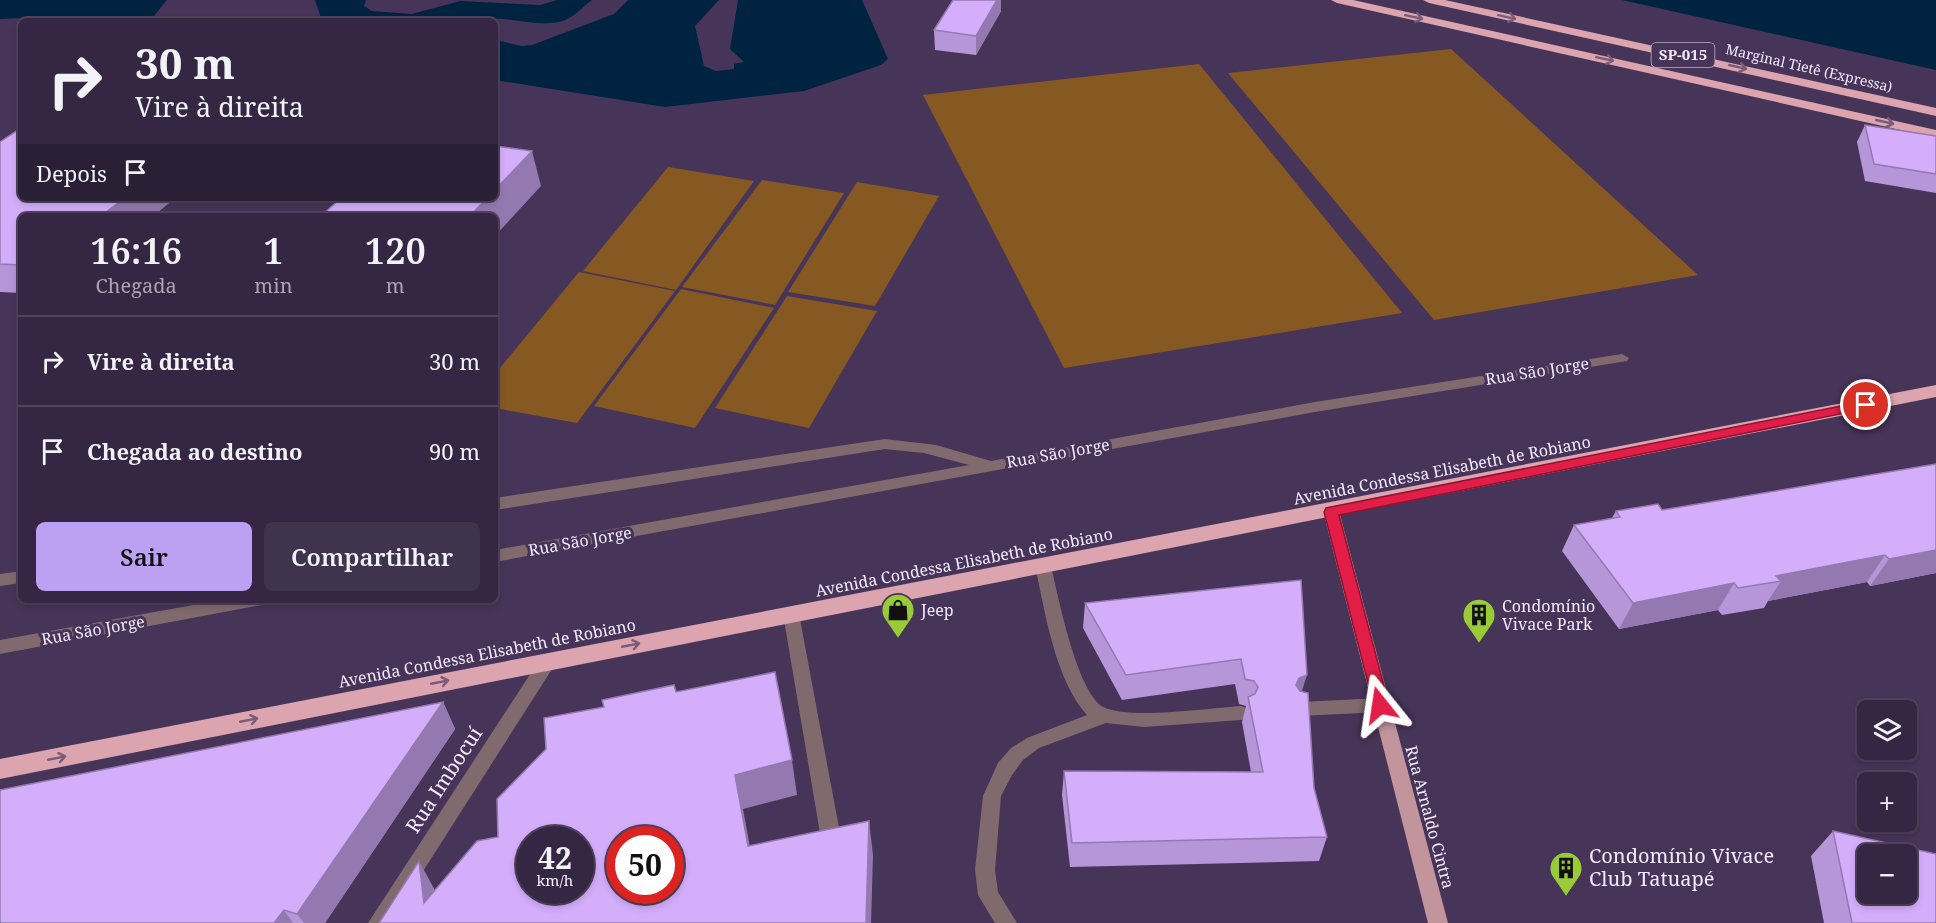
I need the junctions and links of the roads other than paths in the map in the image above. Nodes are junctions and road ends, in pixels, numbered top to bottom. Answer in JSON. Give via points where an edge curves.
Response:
{"nodes":[{"id":1,"x":1337,"y":0,"type":"edge"},
{"id":2,"x":1429,"y":0,"type":"edge"},
{"id":3,"x":1936,"y":112,"type":"edge"},
{"id":4,"x":1936,"y":134,"type":"edge"},
{"id":5,"x":1622,"y":358,"type":"dead end"},
{"id":6,"x":1936,"y":391,"type":"edge"},
{"id":7,"x":989,"y":465,"type":"junction"},
{"id":8,"x":498,"y":504,"type":"edge"},
{"id":9,"x":1331,"y":512,"type":"junction"},
{"id":10,"x":498,"y":555,"type":"edge"},
{"id":11,"x":1043,"y":566,"type":"junction"},
{"id":12,"x":18,"y":577,"type":"edge"},
{"id":13,"x":0,"y":580,"type":"edge"},
{"id":14,"x":240,"y":603,"type":"edge"},
{"id":15,"x":790,"y":614,"type":"junction"},
{"id":16,"x":0,"y":647,"type":"edge"},
{"id":17,"x":548,"y":660,"type":"junction"},
{"id":18,"x":1380,"y":705,"type":"junction"},
{"id":19,"x":1300,"y":709,"type":"edge"},
{"id":20,"x":1241,"y":713,"type":"dead end"},
{"id":21,"x":1104,"y":716,"type":"junction"},
{"id":22,"x":0,"y":769,"type":"edge"},
{"id":23,"x":830,"y":833,"type":"edge"},
{"id":24,"x":378,"y":923,"type":"edge"},
{"id":25,"x":1007,"y":923,"type":"edge"},
{"id":26,"x":1437,"y":923,"type":"edge"}],
"edges":[{"from":1,"to":4,"type":"highway","one_way":true},
{"from":2,"to":3,"type":"highway","name":"Marginal Tietê (Expressa)","number":"SP-015","one_way":true},
{"from":5,"to":7,"type":"street","name":"Rua São Jorge"},
{"from":6,"to":9,"type":"highway","name":"Avenida Condessa Elisabeth de Robiano"},
{"from":7,"to":8,"type":"street","via":[[934,448],[885,444]]},
{"from":7,"to":10,"type":"street","name":"Rua São Jorge"},
{"from":9,"to":11,"type":"highway","name":"Avenida Condessa Elisabeth de Robiano"},
{"from":9,"to":18,"type":"main road","name":"Rua Arnaldo Cintra"},
{"from":11,"to":15,"type":"highway","name":"Avenida Condessa Elisabeth de Robiano"},
{"from":11,"to":21,"type":"street","via":[[1076,685],[1087,705]]},
{"from":12,"to":13,"type":"street"},
{"from":14,"to":16,"type":"street","name":"Rua São Jorge"},
{"from":17,"to":15,"type":"highway","name":"Avenida Condessa Elisabeth de Robiano","one_way":true},
{"from":15,"to":23,"type":"street"},
{"from":22,"to":17,"type":"highway","name":"Avenida Condessa Elisabeth de Robiano","one_way":true},
{"from":17,"to":24,"type":"street","name":"Rua Imbocuí"},
{"from":18,"to":19,"type":"street"},
{"from":18,"to":26,"type":"main road","name":"Rua Arnaldo Cintra"},
{"from":20,"to":21,"type":"street","via":[[1149,719]]},
{"from":21,"to":25,"type":"street","via":[[1033,743],[1017,754],[992,796],[985,870],[988,895]]}]}
